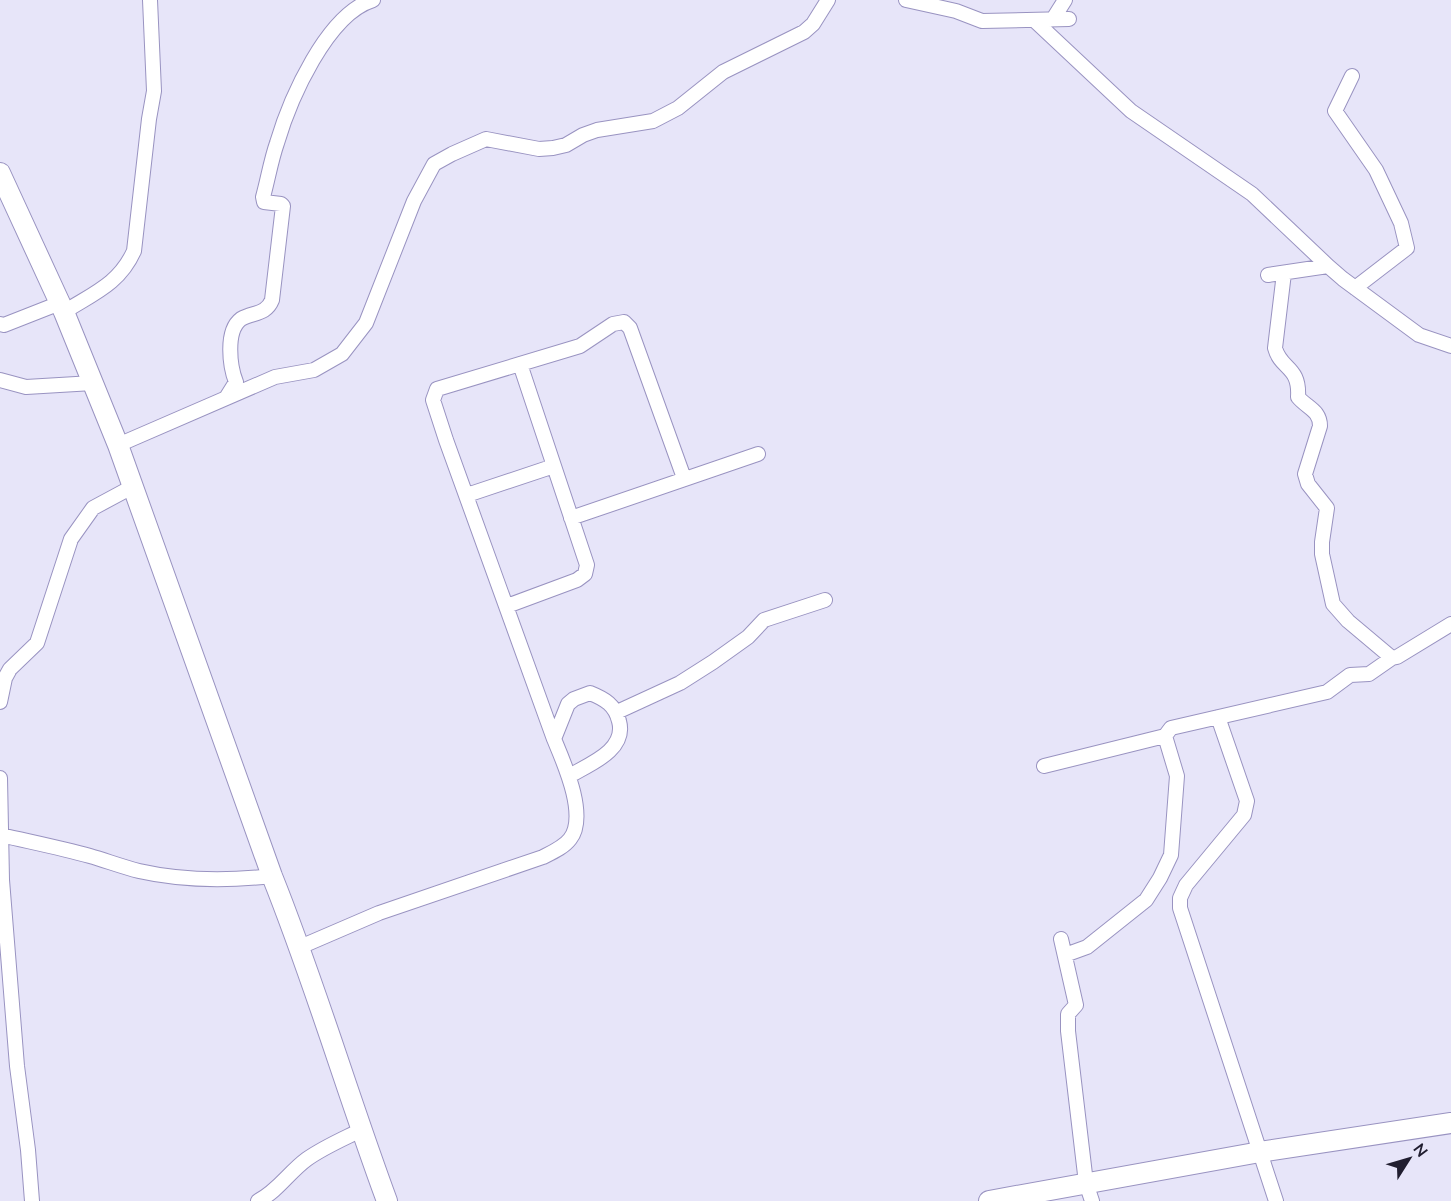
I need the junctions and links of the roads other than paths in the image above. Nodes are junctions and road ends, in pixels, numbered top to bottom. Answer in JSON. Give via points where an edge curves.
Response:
{"nodes":[{"id":1,"x":150,"y":0,"type":"edge"},
{"id":2,"x":373,"y":0,"type":"edge"},
{"id":3,"x":828,"y":0,"type":"edge"},
{"id":4,"x":906,"y":0,"type":"edge"},
{"id":5,"x":1065,"y":0,"type":"edge"},
{"id":6,"x":1070,"y":18,"type":"dead end"},
{"id":7,"x":1053,"y":19,"type":"junction"},
{"id":8,"x":1034,"y":20,"type":"junction"},
{"id":9,"x":1352,"y":76,"type":"dead end"},
{"id":10,"x":0,"y":173,"type":"edge"},
{"id":11,"x":1328,"y":266,"type":"junction"},
{"id":12,"x":1284,"y":273,"type":"junction"},
{"id":13,"x":1268,"y":275,"type":"dead end"},
{"id":14,"x":1354,"y":288,"type":"junction"},
{"id":15,"x":62,"y":307,"type":"junction"},
{"id":16,"x":0,"y":324,"type":"edge"},
{"id":17,"x":1451,"y":346,"type":"edge"},
{"id":18,"x":520,"y":364,"type":"junction"},
{"id":19,"x":0,"y":380,"type":"edge"},
{"id":20,"x":93,"y":382,"type":"junction"},
{"id":21,"x":225,"y":399,"type":"junction"},
{"id":22,"x":118,"y":445,"type":"junction"},
{"id":23,"x":758,"y":454,"type":"dead end"},
{"id":24,"x":554,"y":466,"type":"junction"},
{"id":25,"x":684,"y":478,"type":"junction"},
{"id":26,"x":132,"y":487,"type":"junction"},
{"id":27,"x":467,"y":495,"type":"junction"},
{"id":28,"x":571,"y":518,"type":"junction"},
{"id":29,"x":825,"y":600,"type":"dead end"},
{"id":30,"x":507,"y":606,"type":"junction"},
{"id":31,"x":1451,"y":624,"type":"edge"},
{"id":32,"x":1392,"y":658,"type":"junction"},
{"id":33,"x":0,"y":702,"type":"edge"},
{"id":34,"x":617,"y":712,"type":"junction"},
{"id":35,"x":1218,"y":717,"type":"junction"},
{"id":36,"x":1165,"y":736,"type":"junction"},
{"id":37,"x":554,"y":740,"type":"junction"},
{"id":38,"x":1044,"y":766,"type":"dead end"},
{"id":39,"x":569,"y":776,"type":"junction"},
{"id":40,"x":0,"y":778,"type":"edge"},
{"id":41,"x":1,"y":835,"type":"edge"},
{"id":42,"x":272,"y":876,"type":"junction"},
{"id":43,"x":1160,"y":878,"type":"junction"},
{"id":44,"x":1,"y":880,"type":"edge"},
{"id":45,"x":1183,"y":892,"type":"junction"},
{"id":46,"x":1061,"y":939,"type":"dead end"},
{"id":47,"x":300,"y":946,"type":"junction"},
{"id":48,"x":1065,"y":955,"type":"junction"},
{"id":49,"x":1451,"y":1123,"type":"edge"},
{"id":50,"x":361,"y":1131,"type":"junction"},
{"id":51,"x":1260,"y":1152,"type":"junction"},
{"id":52,"x":1089,"y":1192,"type":"edge"},
{"id":53,"x":32,"y":1201,"type":"edge"},
{"id":54,"x":258,"y":1201,"type":"edge"},
{"id":55,"x":387,"y":1201,"type":"edge"},
{"id":56,"x":989,"y":1201,"type":"edge"},
{"id":57,"x":1276,"y":1201,"type":"edge"}],
"edges":[{"from":1,"to":15,"type":"street","via":[[154,91],[134,250],[127,267],[114,280]]},
{"from":2,"to":21,"type":"street","via":[[353,9],[325,43],[294,96],[276,144],[263,197],[264,202],[283,206],[272,300],[265,310],[238,322],[229,356],[236,382]]},
{"from":3,"to":21,"type":"street","via":[[804,32],[723,72],[678,108],[654,121],[597,130],[553,148],[486,139],[434,164],[414,201],[366,323],[342,354],[314,370],[276,377]]},
{"from":4,"to":8,"type":"street","via":[[982,21]]},
{"from":5,"to":7,"type":"street"},
{"from":6,"to":7,"type":"street"},
{"from":7,"to":8,"type":"street"},
{"from":8,"to":11,"type":"street","via":[[1131,111],[1252,194]]},
{"from":9,"to":14,"type":"street","via":[[1335,111],[1376,170],[1401,223],[1407,248]]},
{"from":10,"to":15,"type":"street"},
{"from":11,"to":12,"type":"street"},
{"from":11,"to":14,"type":"street"},
{"from":12,"to":13,"type":"street"},
{"from":12,"to":32,"type":"street","via":[[1275,348],[1277,357],[1298,379],[1298,397],[1320,420],[1305,474],[1327,508],[1322,554],[1333,604]]},
{"from":14,"to":17,"type":"street","via":[[1419,335]]},
{"from":15,"to":16,"type":"street"},
{"from":15,"to":20,"type":"street"},
{"from":18,"to":24,"type":"street"},
{"from":18,"to":25,"type":"street","via":[[580,346],[613,324],[624,322],[630,328]]},
{"from":18,"to":27,"type":"street","via":[[437,389],[433,400]]},
{"from":19,"to":20,"type":"street","via":[[26,387]]},
{"from":20,"to":22,"type":"street"},
{"from":21,"to":22,"type":"street"},
{"from":22,"to":26,"type":"street"},
{"from":23,"to":25,"type":"street"},
{"from":24,"to":27,"type":"street"},
{"from":24,"to":28,"type":"street"},
{"from":25,"to":28,"type":"street"},
{"from":26,"to":33,"type":"street","via":[[93,508],[71,539],[37,643],[10,669]]},
{"from":26,"to":42,"type":"street"},
{"from":27,"to":30,"type":"street"},
{"from":28,"to":30,"type":"street","via":[[587,565],[585,574]]},
{"from":29,"to":34,"type":"street","via":[[764,620],[748,637],[705,667]]},
{"from":30,"to":37,"type":"street"},
{"from":31,"to":32,"type":"street"},
{"from":32,"to":35,"type":"street","via":[[1369,674],[1350,675],[1327,692]]},
{"from":34,"to":37,"type":"street","via":[[606,699],[590,693],[574,699],[568,704]]},
{"from":34,"to":39,"type":"street","via":[[621,728],[609,752]]},
{"from":35,"to":36,"type":"street","via":[[1170,728]]},
{"from":35,"to":45,"type":"street","via":[[1247,807]]},
{"from":36,"to":38,"type":"street"},
{"from":36,"to":43,"type":"street","via":[[1177,776],[1171,855]]},
{"from":37,"to":39,"type":"street"},
{"from":39,"to":47,"type":"street","via":[[577,820],[572,838],[559,849]]},
{"from":40,"to":41,"type":"street"},
{"from":41,"to":42,"type":"street","via":[[172,877],[240,880]]},
{"from":41,"to":44,"type":"street"},
{"from":42,"to":47,"type":"street"},
{"from":43,"to":45,"type":"street"},
{"from":43,"to":48,"type":"street","via":[[1146,900],[1087,947]]},
{"from":44,"to":53,"type":"street"},
{"from":45,"to":51,"type":"street","via":[[1180,908]]},
{"from":46,"to":48,"type":"street"},
{"from":47,"to":50,"type":"street"},
{"from":48,"to":52,"type":"street","via":[[1076,1005],[1068,1014],[1068,1031]]},
{"from":49,"to":51,"type":"street"},
{"from":50,"to":54,"type":"street","via":[[308,1159]]},
{"from":50,"to":55,"type":"street"},
{"from":51,"to":52,"type":"street"},
{"from":51,"to":57,"type":"street"},
{"from":52,"to":56,"type":"street"}]}
